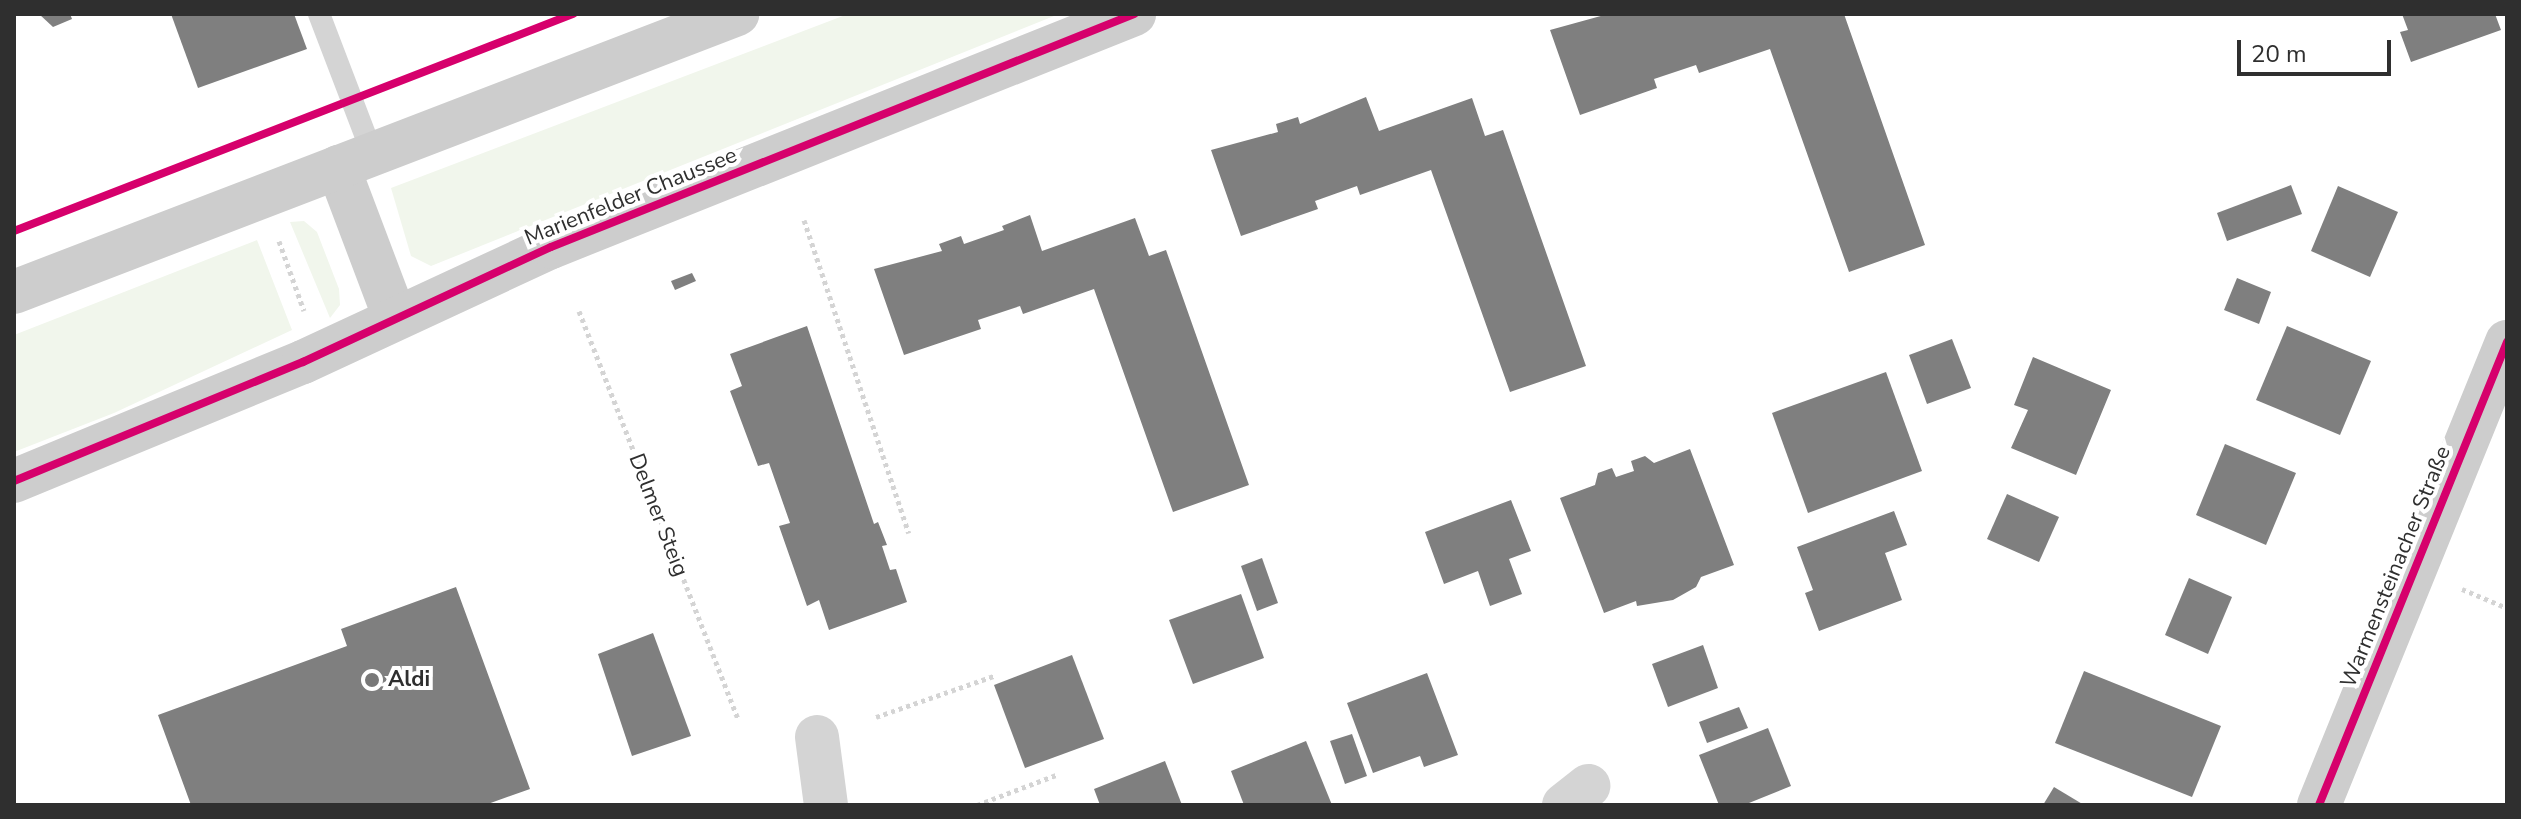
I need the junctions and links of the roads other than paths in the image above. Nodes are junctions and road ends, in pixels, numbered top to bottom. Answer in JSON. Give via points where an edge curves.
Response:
{"nodes":[{"id":1,"x":319,"y":14,"type":"edge"},
{"id":2,"x":1134,"y":14,"type":"edge"},
{"id":3,"x":727,"y":16,"type":"edge"},
{"id":4,"x":355,"y":160,"type":"junction"},
{"id":5,"x":14,"y":292,"type":"edge"},
{"id":6,"x":395,"y":318,"type":"junction"},
{"id":7,"x":2507,"y":342,"type":"edge"},
{"id":8,"x":14,"y":481,"type":"edge"},
{"id":9,"x":817,"y":737,"type":"dead end"},
{"id":10,"x":826,"y":805,"type":"edge"},
{"id":11,"x":2319,"y":805,"type":"edge"}],
"edges":[{"from":1,"to":4,"type":"lane"},
{"from":2,"to":6,"type":"main road","name":"Marienfelder Chaussee","via":[[551,247]]},
{"from":3,"to":4,"type":"main road"},
{"from":4,"to":5,"type":"main road"},
{"from":4,"to":6,"type":"main road"},
{"from":6,"to":8,"type":"main road","name":"Marienfelder Chaussee","via":[[303,362]]},
{"from":7,"to":11,"type":"main road","name":"Warmensteinacher Straße"},
{"from":9,"to":10,"type":"street"}]}
